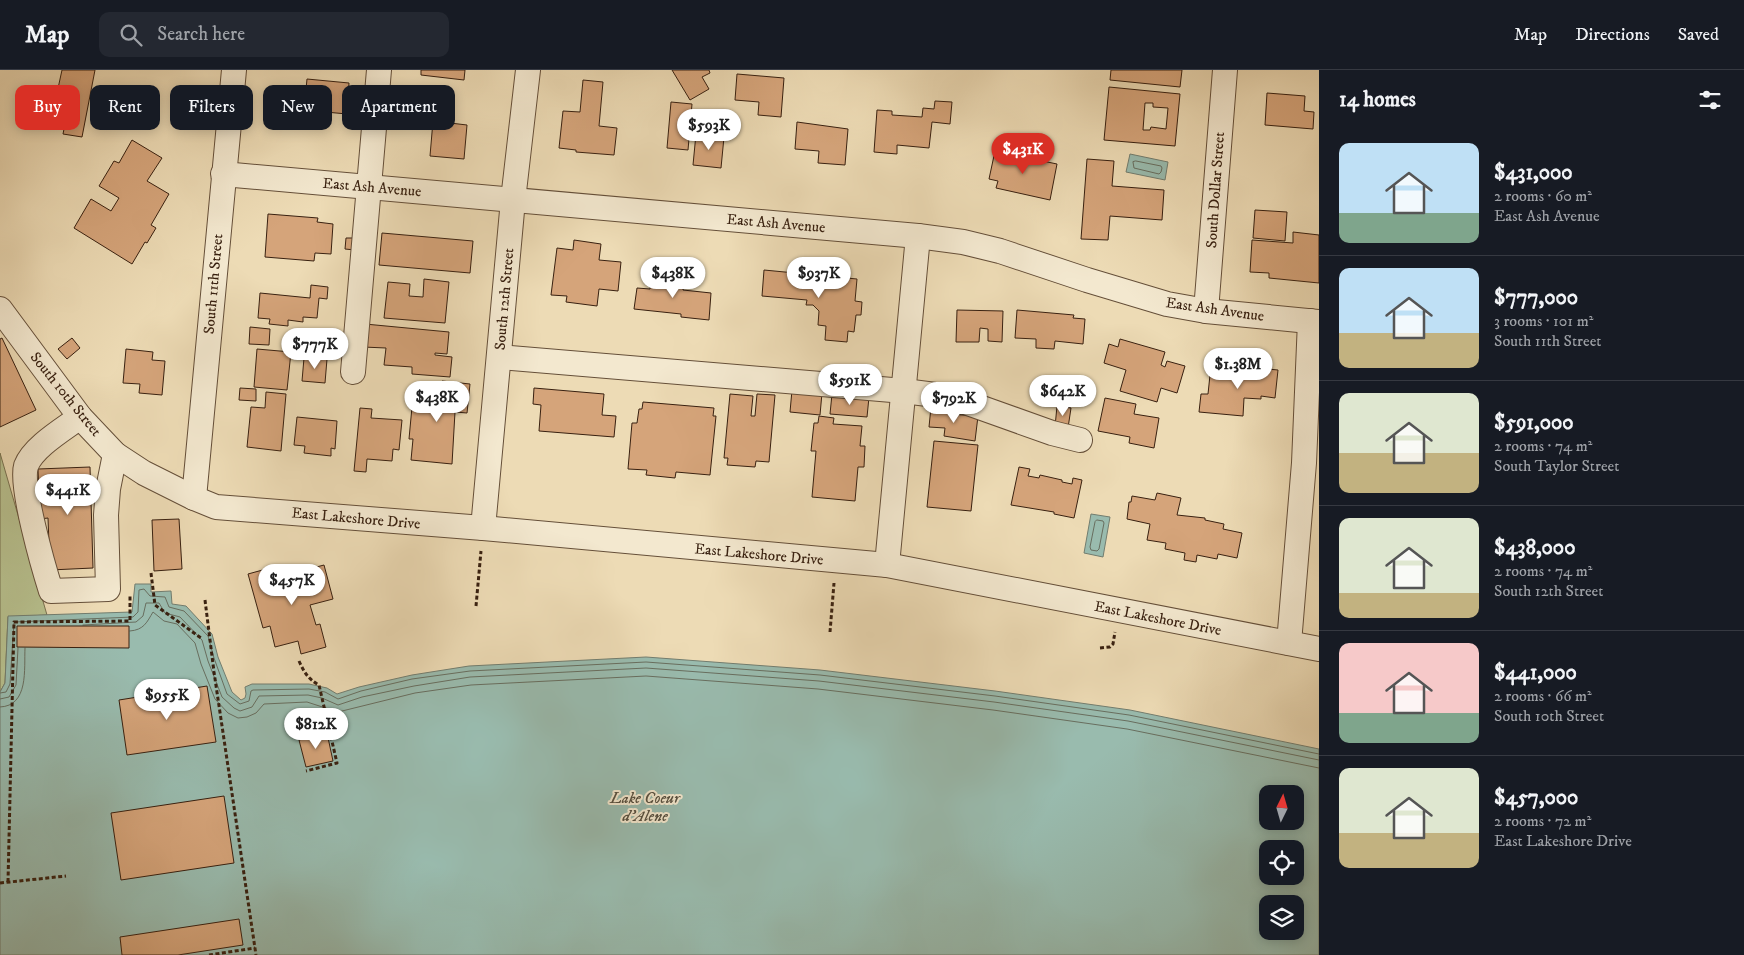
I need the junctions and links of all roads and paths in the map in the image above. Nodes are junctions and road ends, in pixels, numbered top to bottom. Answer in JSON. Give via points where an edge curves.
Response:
{"nodes":[{"id":1,"x":234,"y":70,"type":"edge"},
{"id":2,"x":379,"y":70,"type":"edge"},
{"id":3,"x":528,"y":70,"type":"edge"},
{"id":4,"x":1225,"y":70,"type":"edge"},
{"id":5,"x":223,"y":174,"type":"junction"},
{"id":6,"x":369,"y":186,"type":"junction"},
{"id":7,"x":513,"y":200,"type":"junction"},
{"id":8,"x":918,"y":236,"type":"junction"},
{"id":9,"x":0,"y":309,"type":"edge"},
{"id":10,"x":1206,"y":311,"type":"junction"},
{"id":11,"x":1315,"y":321,"type":"edge"},
{"id":12,"x":499,"y":357,"type":"junction"},
{"id":13,"x":353,"y":372,"type":"dead end"},
{"id":14,"x":904,"y":391,"type":"junction"},
{"id":15,"x":80,"y":417,"type":"junction"},
{"id":16,"x":1080,"y":440,"type":"dead end"},
{"id":17,"x":115,"y":454,"type":"junction"},
{"id":18,"x":1311,"y":479,"type":"edge"},
{"id":19,"x":194,"y":498,"type":"junction"},
{"id":20,"x":483,"y":528,"type":"junction"},
{"id":21,"x":836,"y":561,"type":"junction"},
{"id":22,"x":887,"y":565,"type":"junction"},
{"id":23,"x":152,"y":573,"type":"dead end"},
{"id":24,"x":130,"y":588,"type":"dead end"},
{"id":25,"x":205,"y":600,"type":"dead end"},
{"id":26,"x":476,"y":606,"type":"dead end"},
{"id":27,"x":830,"y":632,"type":"dead end"},
{"id":28,"x":201,"y":638,"type":"dead end"},
{"id":29,"x":1289,"y":643,"type":"junction"},
{"id":30,"x":1319,"y":649,"type":"edge"},
{"id":31,"x":299,"y":661,"type":"dead end"},
{"id":32,"x":306,"y":771,"type":"dead end"},
{"id":33,"x":66,"y":876,"type":"dead end"},
{"id":34,"x":8,"y":882,"type":"junction"},
{"id":35,"x":0,"y":883,"type":"edge"},
{"id":36,"x":255,"y":948,"type":"junction"},
{"id":37,"x":209,"y":955,"type":"edge"},
{"id":38,"x":256,"y":955,"type":"edge"}],
"edges":[{"from":1,"to":5,"type":"street","name":"South 11th Street"},
{"from":2,"to":6,"type":"street"},
{"from":3,"to":7,"type":"street","name":"South 12th Street"},
{"from":4,"to":10,"type":"street","name":"South Dollar Street"},
{"from":5,"to":6,"type":"street","name":"East Ash Avenue"},
{"from":5,"to":19,"type":"street","name":"South 11th Street"},
{"from":6,"to":7,"type":"street","name":"East Ash Avenue"},
{"from":6,"to":13,"type":"street"},
{"from":7,"to":8,"type":"street","name":"East Ash Avenue"},
{"from":7,"to":12,"type":"street","name":"South 12th Street"},
{"from":8,"to":10,"type":"street","name":"East Ash Avenue","via":[[1000,251],[1166,304]]},
{"from":8,"to":14,"type":"street"},
{"from":9,"to":15,"type":"street","name":"South 10th Street"},
{"from":10,"to":11,"type":"street","name":"East Ash Avenue"},
{"from":11,"to":18,"type":"street"},
{"from":12,"to":14,"type":"street"},
{"from":12,"to":20,"type":"street","name":"South 12th Street"},
{"from":14,"to":16,"type":"street","via":[[951,398]]},
{"from":14,"to":22,"type":"street"},
{"from":15,"to":17,"type":"street","name":"South 10th Street"},
{"from":15,"to":17,"type":"street","via":[[37,450],[26,466],[29,504],[51,591],[108,589],[106,515]]},
{"from":17,"to":19,"type":"street","name":"South 10th Street"},
{"from":18,"to":29,"type":"street"},
{"from":19,"to":20,"type":"street","name":"East Lakeshore Drive","via":[[216,506]]},
{"from":20,"to":21,"type":"street","name":"East Lakeshore Drive"},
{"from":20,"to":26,"type":"path"},
{"from":21,"to":22,"type":"street","name":"East Lakeshore Drive"},
{"from":21,"to":27,"type":"path"},
{"from":22,"to":29,"type":"street","name":"East Lakeshore Drive"},
{"from":23,"to":28,"type":"path","via":[[154,605]]},
{"from":24,"to":34,"type":"path","via":[[130,621],[14,622]]},
{"from":25,"to":36,"type":"path"},
{"from":29,"to":30,"type":"street","name":"East Lakeshore Drive"},
{"from":31,"to":32,"type":"path","via":[[310,680],[319,685],[337,764]]},
{"from":33,"to":34,"type":"path"},
{"from":34,"to":35,"type":"path"},
{"from":36,"to":37,"type":"path"},
{"from":36,"to":38,"type":"path"}]}
